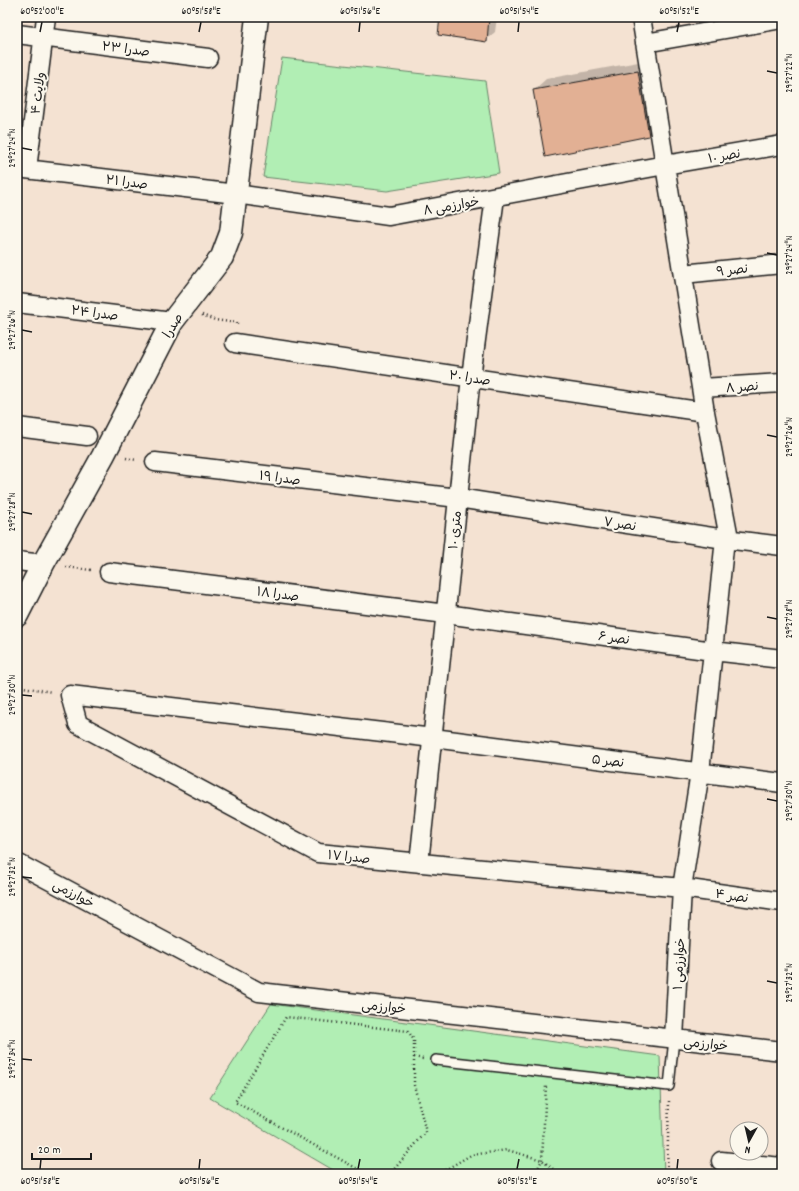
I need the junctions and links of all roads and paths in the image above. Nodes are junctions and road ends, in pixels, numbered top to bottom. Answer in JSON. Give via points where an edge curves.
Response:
{"nodes":[{"id":1,"x":46,"y":17,"type":"edge"},
{"id":2,"x":257,"y":17,"type":"edge"},
{"id":3,"x":641,"y":17,"type":"edge"},
{"id":4,"x":782,"y":19,"type":"edge"},
{"id":5,"x":17,"y":34,"type":"edge"},
{"id":6,"x":44,"y":37,"type":"junction"},
{"id":7,"x":646,"y":43,"type":"junction"},
{"id":8,"x":208,"y":58,"type":"dead end"},
{"id":9,"x":782,"y":145,"type":"edge"},
{"id":10,"x":665,"y":165,"type":"junction"},
{"id":11,"x":22,"y":168,"type":"edge"},
{"id":12,"x":236,"y":194,"type":"junction"},
{"id":13,"x":495,"y":197,"type":"junction"},
{"id":14,"x":782,"y":264,"type":"edge"},
{"id":15,"x":683,"y":274,"type":"junction"},
{"id":16,"x":17,"y":303,"type":"edge"},
{"id":17,"x":177,"y":315,"type":"junction"},
{"id":18,"x":235,"y":343,"type":"joint"},
{"id":19,"x":471,"y":377,"type":"junction"},
{"id":20,"x":782,"y":383,"type":"edge"},
{"id":21,"x":702,"y":388,"type":"junction"},
{"id":22,"x":705,"y":412,"type":"junction"},
{"id":23,"x":17,"y":427,"type":"edge"},
{"id":24,"x":87,"y":436,"type":"dead end"},
{"id":25,"x":103,"y":456,"type":"junction"},
{"id":26,"x":155,"y":462,"type":"joint"},
{"id":27,"x":458,"y":498,"type":"junction"},
{"id":28,"x":725,"y":539,"type":"junction"},
{"id":29,"x":782,"y":546,"type":"edge"},
{"id":30,"x":17,"y":561,"type":"edge"},
{"id":31,"x":43,"y":564,"type":"junction"},
{"id":32,"x":109,"y":572,"type":"joint"},
{"id":33,"x":17,"y":614,"type":"edge"},
{"id":34,"x":446,"y":614,"type":"junction"},
{"id":35,"x":713,"y":651,"type":"junction"},
{"id":36,"x":782,"y":659,"type":"edge"},
{"id":37,"x":17,"y":686,"type":"edge"},
{"id":38,"x":70,"y":695,"type":"junction"},
{"id":39,"x":433,"y":738,"type":"junction"},
{"id":40,"x":700,"y":772,"type":"junction"},
{"id":41,"x":782,"y":783,"type":"edge"},
{"id":42,"x":17,"y":863,"type":"edge"},
{"id":43,"x":419,"y":864,"type":"junction"},
{"id":44,"x":682,"y":888,"type":"junction"},
{"id":45,"x":782,"y":902,"type":"edge"},
{"id":46,"x":674,"y":1039,"type":"junction"},
{"id":47,"x":782,"y":1051,"type":"edge"},
{"id":48,"x":436,"y":1060,"type":"dead end"},
{"id":49,"x":547,"y":1074,"type":"junction"},
{"id":50,"x":669,"y":1086,"type":"junction"},
{"id":51,"x":542,"y":1160,"type":"junction"},
{"id":52,"x":721,"y":1161,"type":"dead end"},
{"id":53,"x":782,"y":1167,"type":"edge"},
{"id":54,"x":367,"y":1174,"type":"edge"},
{"id":55,"x":390,"y":1174,"type":"edge"},
{"id":56,"x":438,"y":1174,"type":"edge"},
{"id":57,"x":535,"y":1174,"type":"edge"},
{"id":58,"x":559,"y":1174,"type":"edge"},
{"id":59,"x":667,"y":1174,"type":"edge"}],
"edges":[{"from":1,"to":6,"type":"street","name":"ولایت ۴"},
{"from":2,"to":12,"type":"street","name":"صدرا"},
{"from":3,"to":7,"type":"street"},
{"from":4,"to":7,"type":"street"},
{"from":5,"to":6,"type":"street","name":"صدرا ۲۳"},
{"from":6,"to":8,"type":"street","name":"صدرا ۲۳"},
{"from":6,"to":11,"type":"street","name":"ولایت ۴"},
{"from":7,"to":10,"type":"street"},
{"from":9,"to":10,"type":"street","name":"نصر ۱۰"},
{"from":10,"to":13,"type":"street","name":"خوارزمی ۸"},
{"from":10,"to":15,"type":"street"},
{"from":11,"to":12,"type":"street","name":"صدرا ۲۱"},
{"from":12,"to":13,"type":"street","name":"خوارزمی ۸","via":[[389,216]]},
{"from":12,"to":17,"type":"street","name":"صدرا","via":[[230,233],[222,257]]},
{"from":13,"to":19,"type":"street","name":"۱۰ متری"},
{"from":14,"to":15,"type":"street","name":"نصر ۹"},
{"from":15,"to":21,"type":"street"},
{"from":16,"to":17,"type":"street","name":"صدرا ۲۴"},
{"from":17,"to":18,"type":"path","via":[[237,323]]},
{"from":17,"to":25,"type":"street","name":"صدرا"},
{"from":18,"to":19,"type":"street","name":"صدرا ۲۰"},
{"from":19,"to":22,"type":"street","name":"صدرا ۲۰"},
{"from":19,"to":27,"type":"street","name":"۱۰ متری"},
{"from":20,"to":21,"type":"street","name":"نصر ۸"},
{"from":21,"to":22,"type":"street"},
{"from":22,"to":28,"type":"street","name":"خوارزمی ۱","via":[[729,538]]},
{"from":23,"to":24,"type":"street"},
{"from":25,"to":26,"type":"path"},
{"from":25,"to":31,"type":"street","name":"صدرا"},
{"from":26,"to":27,"type":"street","name":"صدرا ۱۹"},
{"from":27,"to":28,"type":"street","name":"نصر ۷"},
{"from":27,"to":34,"type":"street","name":"۱۰ متری"},
{"from":28,"to":29,"type":"street","name":"نصر ۷"},
{"from":28,"to":35,"type":"street","name":"خوارزمی ۱"},
{"from":30,"to":31,"type":"street"},
{"from":31,"to":32,"type":"path"},
{"from":31,"to":33,"type":"street","name":"صدرا"},
{"from":32,"to":34,"type":"street","name":"صدرا ۱۸"},
{"from":34,"to":35,"type":"street","name":"نصر ۶"},
{"from":34,"to":39,"type":"street","name":"۱۰ متری"},
{"from":35,"to":36,"type":"street","name":"نصر ۶"},
{"from":35,"to":40,"type":"street","name":"خوارزمی ۱"},
{"from":37,"to":38,"type":"path"},
{"from":38,"to":39,"type":"street","name":"نصر ۵"},
{"from":38,"to":43,"type":"street","name":"صدرا ۱۷","via":[[78,724],[318,853]]},
{"from":39,"to":40,"type":"street","name":"نصر ۵"},
{"from":39,"to":43,"type":"street","name":"۱۰ متری"},
{"from":40,"to":41,"type":"street","name":"نصر ۵"},
{"from":40,"to":44,"type":"street","name":"خوارزمی ۱"},
{"from":42,"to":46,"type":"street","name":"خوارزمی","via":[[259,992]]},
{"from":43,"to":44,"type":"street","name":"صدرا ۱۷"},
{"from":44,"to":45,"type":"street","name":"نصر ۴"},
{"from":44,"to":46,"type":"street","name":"خوارزمی ۱"},
{"from":46,"to":47,"type":"street","name":"خوارزمی"},
{"from":46,"to":50,"type":"lane"},
{"from":48,"to":49,"type":"lane"},
{"from":49,"to":50,"type":"lane"},
{"from":49,"to":51,"type":"path"},
{"from":50,"to":59,"type":"path"},
{"from":51,"to":56,"type":"path","via":[[507,1150],[471,1155]]},
{"from":51,"to":57,"type":"path"},
{"from":51,"to":58,"type":"path"},
{"from":52,"to":53,"type":"street"},
{"from":54,"to":55,"type":"path","via":[[235,1102],[286,1016],[408,1031],[414,1040],[414,1085],[426,1132]]}]}
